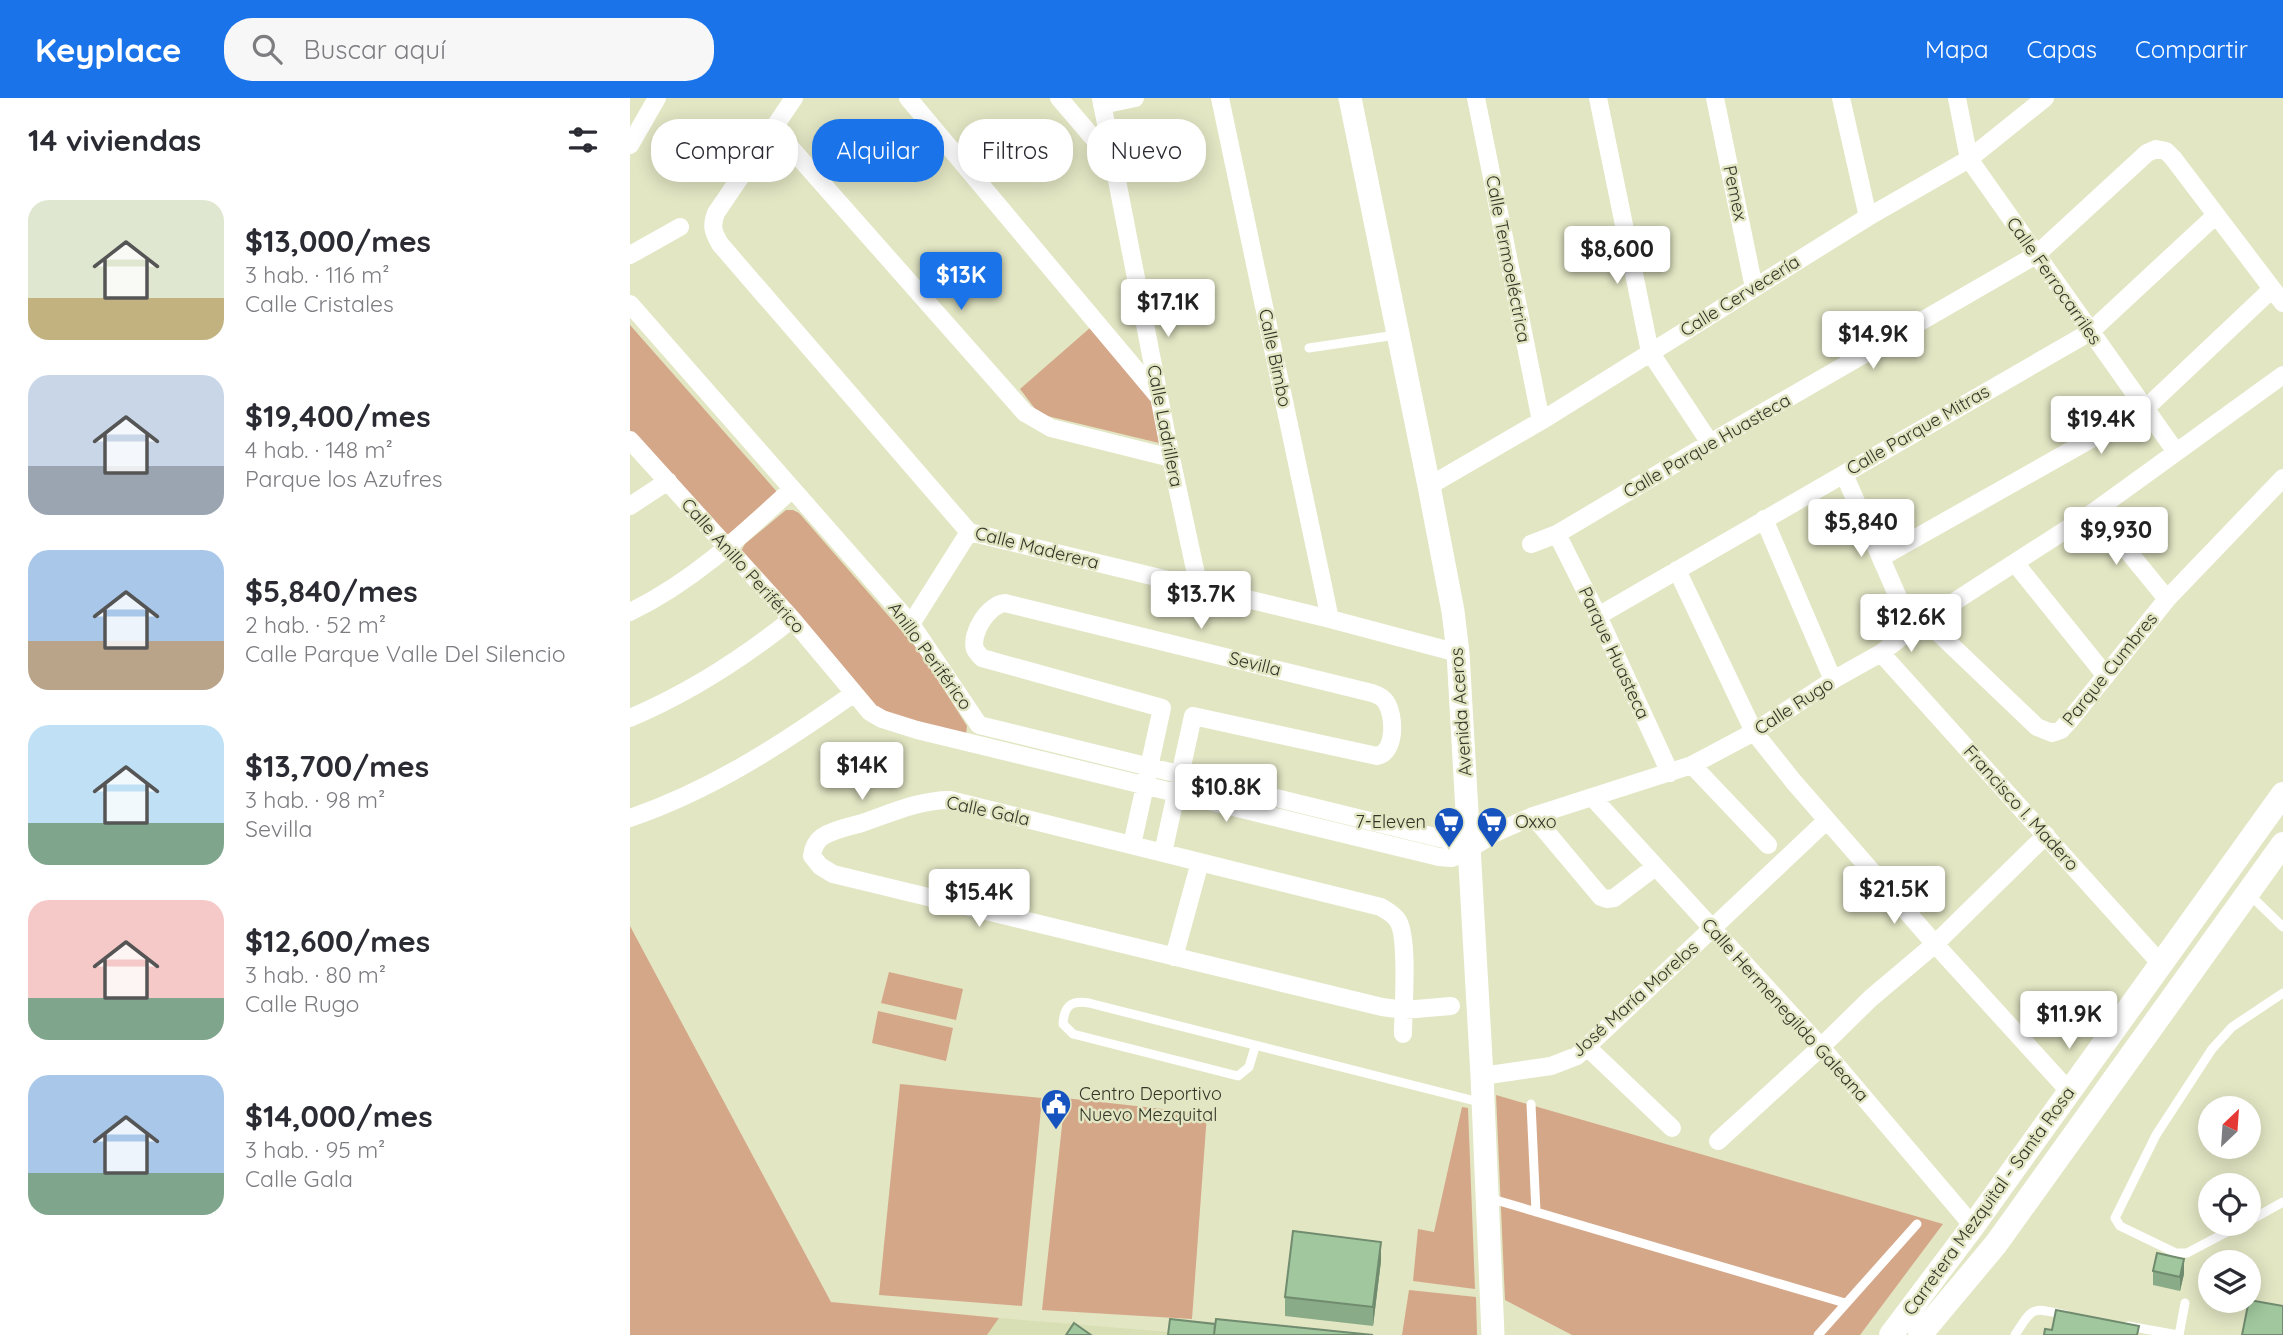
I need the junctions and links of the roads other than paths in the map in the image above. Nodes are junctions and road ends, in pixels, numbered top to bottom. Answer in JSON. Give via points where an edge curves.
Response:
{"nodes":[{"id":1,"x":794,"y":98,"type":"edge"},
{"id":2,"x":908,"y":98,"type":"edge"},
{"id":3,"x":1059,"y":98,"type":"edge"},
{"id":4,"x":1135,"y":98,"type":"edge"},
{"id":5,"x":1220,"y":98,"type":"edge"},
{"id":6,"x":1350,"y":98,"type":"edge"},
{"id":7,"x":1476,"y":98,"type":"edge"},
{"id":8,"x":1598,"y":98,"type":"edge"},
{"id":9,"x":1715,"y":98,"type":"edge"},
{"id":10,"x":1841,"y":98,"type":"edge"},
{"id":11,"x":1956,"y":98,"type":"edge"},
{"id":12,"x":2045,"y":98,"type":"edge"},
{"id":13,"x":655,"y":99,"type":"edge"},
{"id":14,"x":1101,"y":102,"type":"edge"},
{"id":15,"x":780,"y":119,"type":"edge"},
{"id":16,"x":1087,"y":131,"type":"edge"},
{"id":17,"x":630,"y":145,"type":"edge"},
{"id":18,"x":798,"y":156,"type":"edge"},
{"id":19,"x":1969,"y":159,"type":"junction"},
{"id":20,"x":737,"y":182,"type":"edge"},
{"id":21,"x":1116,"y":182,"type":"edge"},
{"id":22,"x":2216,"y":215,"type":"junction"},
{"id":23,"x":1868,"y":218,"type":"junction"},
{"id":24,"x":680,"y":227,"type":"dead end"},
{"id":25,"x":630,"y":255,"type":"edge"},
{"id":26,"x":2036,"y":255,"type":"junction"},
{"id":27,"x":1754,"y":288,"type":"junction"},
{"id":28,"x":2278,"y":296,"type":"edge"},
{"id":29,"x":630,"y":304,"type":"edge"},
{"id":30,"x":2090,"y":332,"type":"junction"},
{"id":31,"x":1398,"y":335,"type":"junction"},
{"id":32,"x":1309,"y":348,"type":"dead end"},
{"id":33,"x":1650,"y":352,"type":"junction"},
{"id":34,"x":2283,"y":375,"type":"edge"},
{"id":35,"x":1160,"y":398,"type":"junction"},
{"id":36,"x":2146,"y":408,"type":"junction"},
{"id":37,"x":1541,"y":421,"type":"junction"},
{"id":38,"x":630,"y":440,"type":"edge"},
{"id":39,"x":1710,"y":443,"type":"junction"},
{"id":40,"x":2176,"y":452,"type":"junction"},
{"id":41,"x":1171,"y":458,"type":"junction"},
{"id":42,"x":1843,"y":474,"type":"junction"},
{"id":43,"x":2283,"y":478,"type":"edge"},
{"id":44,"x":668,"y":481,"type":"junction"},
{"id":45,"x":1429,"y":486,"type":"junction"},
{"id":46,"x":791,"y":490,"type":"junction"},
{"id":47,"x":630,"y":506,"type":"edge"},
{"id":48,"x":2095,"y":511,"type":"junction"},
{"id":49,"x":1764,"y":519,"type":"junction"},
{"id":50,"x":969,"y":532,"type":"junction"},
{"id":51,"x":1557,"y":534,"type":"junction"},
{"id":52,"x":1531,"y":544,"type":"dead end"},
{"id":53,"x":728,"y":547,"type":"junction"},
{"id":54,"x":1882,"y":557,"type":"junction"},
{"id":55,"x":2015,"y":563,"type":"junction"},
{"id":56,"x":1677,"y":570,"type":"junction"},
{"id":57,"x":1199,"y":588,"type":"junction"},
{"id":58,"x":2167,"y":600,"type":"junction"},
{"id":59,"x":630,"y":612,"type":"edge"},
{"id":60,"x":1598,"y":616,"type":"junction"},
{"id":61,"x":792,"y":619,"type":"junction"},
{"id":62,"x":1330,"y":619,"type":"junction"},
{"id":63,"x":911,"y":624,"type":"junction"},
{"id":64,"x":1919,"y":625,"type":"junction"},
{"id":65,"x":1458,"y":653,"type":"junction"},
{"id":66,"x":1881,"y":653,"type":"junction"},
{"id":67,"x":2106,"y":676,"type":"junction"},
{"id":68,"x":1833,"y":680,"type":"junction"},
{"id":69,"x":853,"y":694,"type":"junction"},
{"id":70,"x":630,"y":718,"type":"edge"},
{"id":71,"x":979,"y":724,"type":"junction"},
{"id":72,"x":1754,"y":732,"type":"junction"},
{"id":73,"x":972,"y":743,"type":"junction"},
{"id":74,"x":1692,"y":765,"type":"junction"},
{"id":75,"x":1670,"y":773,"type":"junction"},
{"id":76,"x":1146,"y":776,"type":"junction"},
{"id":77,"x":1177,"y":783,"type":"junction"},
{"id":78,"x":2283,"y":793,"type":"edge"},
{"id":79,"x":1592,"y":797,"type":"junction"},
{"id":80,"x":1532,"y":816,"type":"junction"},
{"id":81,"x":630,"y":818,"type":"edge"},
{"id":82,"x":1827,"y":820,"type":"junction"},
{"id":83,"x":2046,"y":835,"type":"junction"},
{"id":84,"x":1475,"y":843,"type":"junction"},
{"id":85,"x":2283,"y":844,"type":"edge"},
{"id":86,"x":1132,"y":845,"type":"junction"},
{"id":87,"x":1768,"y":845,"type":"dead end"},
{"id":88,"x":1163,"y":853,"type":"junction"},
{"id":89,"x":1200,"y":862,"type":"junction"},
{"id":90,"x":1655,"y":867,"type":"junction"},
{"id":91,"x":2248,"y":893,"type":"junction"},
{"id":92,"x":2283,"y":927,"type":"edge"},
{"id":93,"x":1712,"y":929,"type":"junction"},
{"id":94,"x":1935,"y":944,"type":"junction"},
{"id":95,"x":1174,"y":957,"type":"junction"},
{"id":96,"x":2161,"y":964,"type":"junction"},
{"id":97,"x":2283,"y":993,"type":"edge"},
{"id":98,"x":1451,"y":1006,"type":"dead end"},
{"id":99,"x":1404,"y":1010,"type":"junction"},
{"id":100,"x":1403,"y":1034,"type":"dead end"},
{"id":101,"x":1255,"y":1047,"type":"junction"},
{"id":102,"x":1587,"y":1047,"type":"junction"},
{"id":103,"x":1821,"y":1047,"type":"junction"},
{"id":104,"x":1482,"y":1076,"type":"junction"},
{"id":105,"x":2069,"y":1091,"type":"junction"},
{"id":106,"x":1483,"y":1104,"type":"junction"},
{"id":107,"x":1531,"y":1104,"type":"dead end"},
{"id":108,"x":1672,"y":1128,"type":"dead end"},
{"id":109,"x":1718,"y":1140,"type":"dead end"},
{"id":110,"x":1488,"y":1198,"type":"junction"},
{"id":111,"x":2283,"y":1202,"type":"edge"},
{"id":112,"x":1536,"y":1212,"type":"junction"},
{"id":113,"x":2261,"y":1214,"type":"edge"},
{"id":114,"x":1917,"y":1224,"type":"dead end"},
{"id":115,"x":1973,"y":1226,"type":"junction"},
{"id":116,"x":2219,"y":1236,"type":"edge"},
{"id":117,"x":1845,"y":1303,"type":"junction"},
{"id":118,"x":2185,"y":1303,"type":"dead end"},
{"id":119,"x":2077,"y":1317,"type":"edge"},
{"id":120,"x":2115,"y":1324,"type":"edge"},
{"id":121,"x":1494,"y":1334,"type":"edge"},
{"id":122,"x":1818,"y":1335,"type":"edge"},
{"id":123,"x":1891,"y":1335,"type":"edge"},
{"id":124,"x":1920,"y":1335,"type":"edge"},
{"id":125,"x":2016,"y":1335,"type":"edge"},
{"id":126,"x":2179,"y":1335,"type":"edge"}],
"edges":[{"from":1,"to":15,"type":"street"},
{"from":2,"to":35,"type":"street"},
{"from":3,"to":16,"type":"street"},
{"from":4,"to":14,"type":"street"},
{"from":5,"to":62,"type":"street","name":"Calle Bimbo"},
{"from":6,"to":31,"type":"street","name":"Avenida Aceros"},
{"from":7,"to":37,"type":"street","name":"Calle Termoeléctrica"},
{"from":8,"to":33,"type":"street"},
{"from":9,"to":27,"type":"street","name":"Pemex"},
{"from":10,"to":23,"type":"street"},
{"from":11,"to":19,"type":"street","name":"Calle Ferrocarriles"},
{"from":12,"to":19,"type":"street","name":"Calle Cervecería"},
{"from":13,"to":17,"type":"street"},
{"from":18,"to":41,"type":"street","via":[[1025,413],[1051,428]]},
{"from":19,"to":23,"type":"street","name":"Calle Cervecería"},
{"from":19,"to":26,"type":"street","name":"Calle Ferrocarriles"},
{"from":20,"to":50,"type":"street","name":"Calle Maderera","via":[[713,220],[720,244]]},
{"from":21,"to":35,"type":"street","name":"Calle Ladrillera"},
{"from":22,"to":26,"type":"street","name":"Calle Parque Huasteca","via":[[2166,151],[2156,149]]},
{"from":22,"to":28,"type":"street"},
{"from":22,"to":30,"type":"street","name":"Calle Parque Mitras"},
{"from":23,"to":27,"type":"street","name":"Calle Cervecería"},
{"from":24,"to":25,"type":"street"},
{"from":26,"to":30,"type":"street","name":"Calle Ferrocarriles"},
{"from":26,"to":39,"type":"street","name":"Calle Parque Huasteca"},
{"from":27,"to":33,"type":"street","name":"Calle Cervecería"},
{"from":28,"to":36,"type":"street"},
{"from":29,"to":46,"type":"street","name":"Anillo Periférico"},
{"from":30,"to":36,"type":"street","name":"Calle Ferrocarriles"},
{"from":30,"to":42,"type":"street","name":"Calle Parque Mitras"},
{"from":31,"to":32,"type":"lane"},
{"from":31,"to":45,"type":"street","name":"Avenida Aceros"},
{"from":33,"to":37,"type":"street","name":"Calle Cervecería"},
{"from":33,"to":39,"type":"street"},
{"from":34,"to":40,"type":"street","name":"Calle Rugo"},
{"from":35,"to":41,"type":"street","name":"Calle Ladrillera"},
{"from":36,"to":40,"type":"street","name":"Calle Ferrocarriles"},
{"from":36,"to":54,"type":"street"},
{"from":37,"to":45,"type":"street","name":"Calle Cervecería"},
{"from":38,"to":44,"type":"street","name":"Calle Anillo Periférico"},
{"from":39,"to":51,"type":"street","name":"Calle Parque Huasteca"},
{"from":40,"to":48,"type":"street","name":"Calle Rugo"},
{"from":41,"to":57,"type":"street","name":"Calle Ladrillera"},
{"from":42,"to":49,"type":"street","name":"Calle Parque Mitras"},
{"from":42,"to":54,"type":"street"},
{"from":43,"to":58,"type":"street","name":"Parque Cumbres"},
{"from":44,"to":47,"type":"street"},
{"from":44,"to":53,"type":"street","name":"Calle Anillo Periférico"},
{"from":45,"to":65,"type":"street","name":"Avenida Aceros"},
{"from":46,"to":53,"type":"street"},
{"from":46,"to":63,"type":"street","name":"Anillo Periférico"},
{"from":48,"to":55,"type":"street","name":"Calle Rugo"},
{"from":48,"to":58,"type":"street"},
{"from":49,"to":56,"type":"street","name":"Calle Parque Mitras"},
{"from":49,"to":68,"type":"street"},
{"from":50,"to":57,"type":"street","name":"Calle Maderera"},
{"from":50,"to":63,"type":"street"},
{"from":51,"to":52,"type":"street","name":"Calle Parque Huasteca"},
{"from":51,"to":60,"type":"street","name":"Parque Huasteca"},
{"from":53,"to":59,"type":"street","via":[[695,574]]},
{"from":53,"to":61,"type":"street","name":"Calle Anillo Periférico"},
{"from":54,"to":64,"type":"street"},
{"from":55,"to":64,"type":"street","name":"Calle Rugo"},
{"from":55,"to":67,"type":"street"},
{"from":56,"to":60,"type":"street","name":"Calle Parque Mitras"},
{"from":56,"to":72,"type":"street"},
{"from":57,"to":62,"type":"street","name":"Calle Maderera"},
{"from":58,"to":67,"type":"street","name":"Parque Cumbres"},
{"from":60,"to":75,"type":"street","name":"Parque Huasteca"},
{"from":61,"to":69,"type":"street","name":"Calle Anillo Periférico"},
{"from":61,"to":70,"type":"street","via":[[716,675]]},
{"from":62,"to":65,"type":"street","name":"Calle Maderera"},
{"from":63,"to":71,"type":"street","name":"Anillo Periférico"},
{"from":64,"to":66,"type":"street","name":"Calle Rugo"},
{"from":64,"to":67,"type":"street","name":"Parque Cumbres","via":[[2037,727],[2052,733],[2061,730]]},
{"from":65,"to":84,"type":"street","name":"Avenida Aceros"},
{"from":66,"to":68,"type":"street","name":"Calle Rugo"},
{"from":66,"to":83,"type":"street","name":"Francisco I. Madero"},
{"from":68,"to":72,"type":"street","name":"Calle Rugo"},
{"from":69,"to":73,"type":"street","name":"Anillo Periférico","via":[[882,719]]},
{"from":69,"to":81,"type":"street","via":[[730,775]]},
{"from":71,"to":73,"type":"street"},
{"from":71,"to":76,"type":"street","name":"Anillo Periférico"},
{"from":72,"to":74,"type":"street","name":"Calle Rugo"},
{"from":72,"to":82,"type":"street"},
{"from":73,"to":76,"type":"street","name":"Anillo Periférico"},
{"from":74,"to":75,"type":"street","name":"Calle Rugo"},
{"from":74,"to":87,"type":"street"},
{"from":75,"to":79,"type":"street","name":"Calle Rugo"},
{"from":76,"to":77,"type":"street","name":"Anillo Periférico"},
{"from":76,"to":77,"type":"street","name":"Sevilla","via":[[1162,708],[982,659],[974,640],[991,609],[1005,603],[1372,693],[1387,703],[1391,741],[1384,755],[1377,757],[1193,716]]},
{"from":76,"to":86,"type":"street"},
{"from":77,"to":84,"type":"street","name":"Anillo Periférico","via":[[1376,831]]},
{"from":77,"to":88,"type":"street"},
{"from":78,"to":96,"type":"main road","name":"Carretera Mezquital - Santa Rosa"},
{"from":79,"to":80,"type":"street","name":"Calle Rugo"},
{"from":79,"to":90,"type":"street","name":"Calle Hermenegildo Galeana"},
{"from":80,"to":84,"type":"street","name":"Calle Rugo"},
{"from":80,"to":90,"type":"street","via":[[1601,897],[1614,898]]},
{"from":82,"to":93,"type":"street","name":"José María Morelos"},
{"from":82,"to":94,"type":"street"},
{"from":83,"to":94,"type":"street"},
{"from":83,"to":96,"type":"street","name":"Francisco I. Madero"},
{"from":84,"to":104,"type":"street","name":"Avenida Aceros"},
{"from":85,"to":91,"type":"main road","name":"Carretera Mezquital - Santa Rosa"},
{"from":86,"to":88,"type":"street","name":"Calle Gala"},
{"from":86,"to":95,"type":"street","name":"Calle Gala","via":[[950,800],[932,800],[821,838],[812,856],[833,874]]},
{"from":88,"to":89,"type":"street","name":"Calle Gala"},
{"from":89,"to":95,"type":"street"},
{"from":89,"to":99,"type":"street","name":"Calle Gala","via":[[1373,905],[1393,915],[1402,932]]},
{"from":90,"to":93,"type":"street","name":"Calle Hermenegildo Galeana"},
{"from":91,"to":92,"type":"lane"},
{"from":91,"to":124,"type":"main road","name":"Carretera Mezquital - Santa Rosa","via":[[1996,1244]]},
{"from":93,"to":102,"type":"street","name":"José María Morelos"},
{"from":93,"to":103,"type":"street","name":"Calle Hermenegildo Galeana"},
{"from":94,"to":103,"type":"street"},
{"from":94,"to":105,"type":"street"},
{"from":95,"to":99,"type":"street","name":"Calle Gala"},
{"from":96,"to":105,"type":"main road","name":"Carretera Mezquital - Santa Rosa"},
{"from":97,"to":116,"type":"lane","via":[[2232,1027],[2212,1049],[2156,1135],[2115,1218],[2120,1226],[2176,1252],[2187,1253]]},
{"from":98,"to":99,"type":"street","name":"Calle Gala"},
{"from":99,"to":100,"type":"street","name":"Calle Gala"},
{"from":101,"to":101,"type":"lane","via":[[1077,1001],[1063,1016],[1063,1024],[1073,1034],[1238,1076],[1249,1067]]},
{"from":101,"to":106,"type":"lane"},
{"from":102,"to":104,"type":"street","name":"José María Morelos","via":[[1551,1066]]},
{"from":102,"to":108,"type":"street"},
{"from":103,"to":109,"type":"street"},
{"from":103,"to":115,"type":"street","name":"Calle Hermenegildo Galeana"},
{"from":104,"to":106,"type":"street","name":"Avenida Aceros"},
{"from":105,"to":115,"type":"main road","name":"Carretera Mezquital - Santa Rosa"},
{"from":106,"to":110,"type":"street","name":"Avenida Aceros"},
{"from":107,"to":112,"type":"lane"},
{"from":110,"to":112,"type":"lane"},
{"from":110,"to":121,"type":"street","name":"Avenida Aceros"},
{"from":111,"to":113,"type":"lane"},
{"from":112,"to":117,"type":"lane"},
{"from":114,"to":117,"type":"lane"},
{"from":115,"to":123,"type":"main road","name":"Carretera Mezquital - Santa Rosa"},
{"from":117,"to":122,"type":"lane"},
{"from":118,"to":126,"type":"lane"},
{"from":119,"to":125,"type":"lane","via":[[2033,1311]]},
{"from":120,"to":126,"type":"lane"}]}
